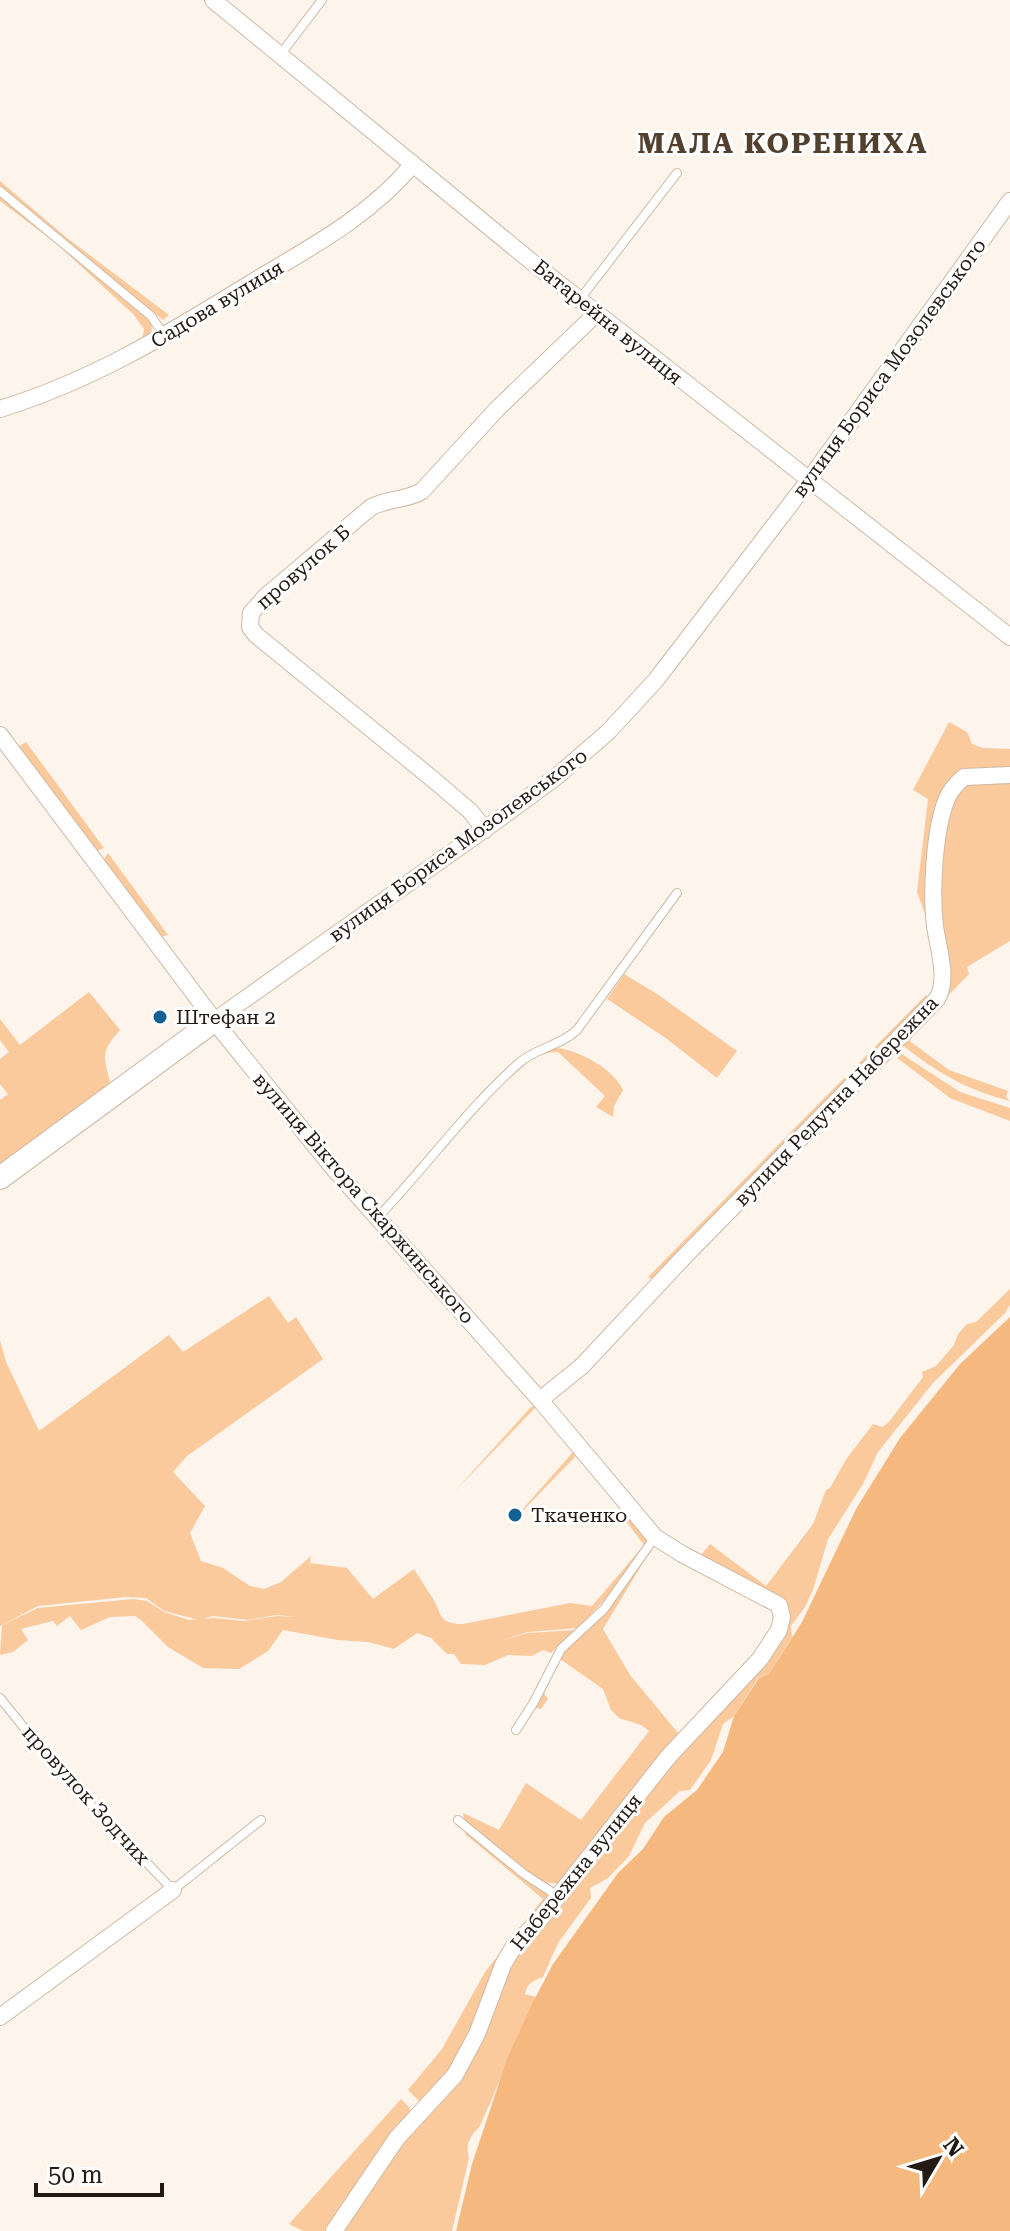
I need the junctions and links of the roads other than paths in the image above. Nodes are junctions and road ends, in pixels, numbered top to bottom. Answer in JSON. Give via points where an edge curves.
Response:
{"nodes":[{"id":1,"x":213,"y":0,"type":"edge"},
{"id":2,"x":322,"y":0,"type":"edge"},
{"id":3,"x":279,"y":55,"type":"junction"},
{"id":4,"x":413,"y":164,"type":"junction"},
{"id":5,"x":677,"y":173,"type":"dead end"},
{"id":6,"x":0,"y":191,"type":"edge"},
{"id":7,"x":1010,"y":201,"type":"edge"},
{"id":8,"x":580,"y":299,"type":"junction"},
{"id":9,"x":597,"y":313,"type":"junction"},
{"id":10,"x":164,"y":336,"type":"junction"},
{"id":11,"x":0,"y":409,"type":"edge"},
{"id":12,"x":809,"y":480,"type":"junction"},
{"id":13,"x":1010,"y":637,"type":"edge"},
{"id":14,"x":0,"y":735,"type":"edge"},
{"id":15,"x":1010,"y":775,"type":"edge"},
{"id":16,"x":485,"y":830,"type":"junction"},
{"id":17,"x":677,"y":893,"type":"dead end"},
{"id":18,"x":214,"y":1021,"type":"junction"},
{"id":19,"x":0,"y":1178,"type":"edge"},
{"id":20,"x":377,"y":1218,"type":"junction"},
{"id":21,"x":540,"y":1400,"type":"junction"},
{"id":22,"x":655,"y":1537,"type":"junction"},
{"id":23,"x":779,"y":1605,"type":"joint"},
{"id":24,"x":0,"y":1698,"type":"edge"},
{"id":25,"x":516,"y":1730,"type":"dead end"},
{"id":26,"x":261,"y":1820,"type":"dead end"},
{"id":27,"x":458,"y":1820,"type":"dead end"},
{"id":28,"x":173,"y":1890,"type":"junction"},
{"id":29,"x":558,"y":1896,"type":"junction"},
{"id":30,"x":0,"y":2017,"type":"edge"},
{"id":31,"x":334,"y":2231,"type":"edge"}],
"edges":[{"from":1,"to":3,"type":"street","name":"Батарейна вулиця"},
{"from":2,"to":3,"type":"lane"},
{"from":3,"to":4,"type":"street","name":"Батарейна вулиця"},
{"from":4,"to":8,"type":"street","name":"Батарейна вулиця"},
{"from":4,"to":10,"type":"street","name":"Садова вулиця","via":[[352,223]]},
{"from":5,"to":8,"type":"lane"},
{"from":6,"to":10,"type":"lane","via":[[151,316]]},
{"from":7,"to":12,"type":"street","name":"вулиця Бориса Мозолевського"},
{"from":8,"to":9,"type":"street","name":"Батарейна вулиця"},
{"from":9,"to":12,"type":"street","name":"Батарейна вулиця"},
{"from":9,"to":16,"type":"street","name":"провулок Б","via":[[497,409],[422,491],[370,508],[256,604],[249,618],[256,635],[435,781]]},
{"from":10,"to":11,"type":"street","name":"Садова вулиця","via":[[74,383]]},
{"from":12,"to":13,"type":"street","name":"Батарейна вулиця"},
{"from":12,"to":16,"type":"street","name":"вулиця Бориса Мозолевського","via":[[633,706],[573,763]]},
{"from":14,"to":18,"type":"street","name":"вулиця Віктора Скаржинського"},
{"from":15,"to":21,"type":"street","name":"вулиця Редутна Набережна","via":[[964,777],[946,798],[934,880],[942,985],[937,999],[582,1366]]},
{"from":16,"to":18,"type":"street","name":"вулиця Бориса Мозолевського"},
{"from":17,"to":20,"type":"lane","via":[[577,1030],[535,1050],[503,1077]]},
{"from":18,"to":19,"type":"street","name":"вулиця Бориса Мозолевського"},
{"from":18,"to":20,"type":"street","name":"вулиця Віктора Скаржинського"},
{"from":20,"to":21,"type":"street","name":"вулиця Віктора Скаржинського"},
{"from":21,"to":22,"type":"street","name":"вулиця Віктора Скаржинського"},
{"from":22,"to":23,"type":"street","name":"вулиця Віктора Скаржинського"},
{"from":22,"to":25,"type":"lane","via":[[604,1609],[561,1649]]},
{"from":23,"to":29,"type":"street","name":"Набережна вулиця","via":[[779,1630],[760,1659],[668,1757]]},
{"from":24,"to":28,"type":"lane","name":"провулок Зодчих","via":[[69,1783]]},
{"from":26,"to":28,"type":"lane"},
{"from":27,"to":29,"type":"lane"},
{"from":28,"to":30,"type":"street"},
{"from":29,"to":31,"type":"street","name":"Набережна вулиця","via":[[503,1965],[455,2075],[397,2138]]}]}
